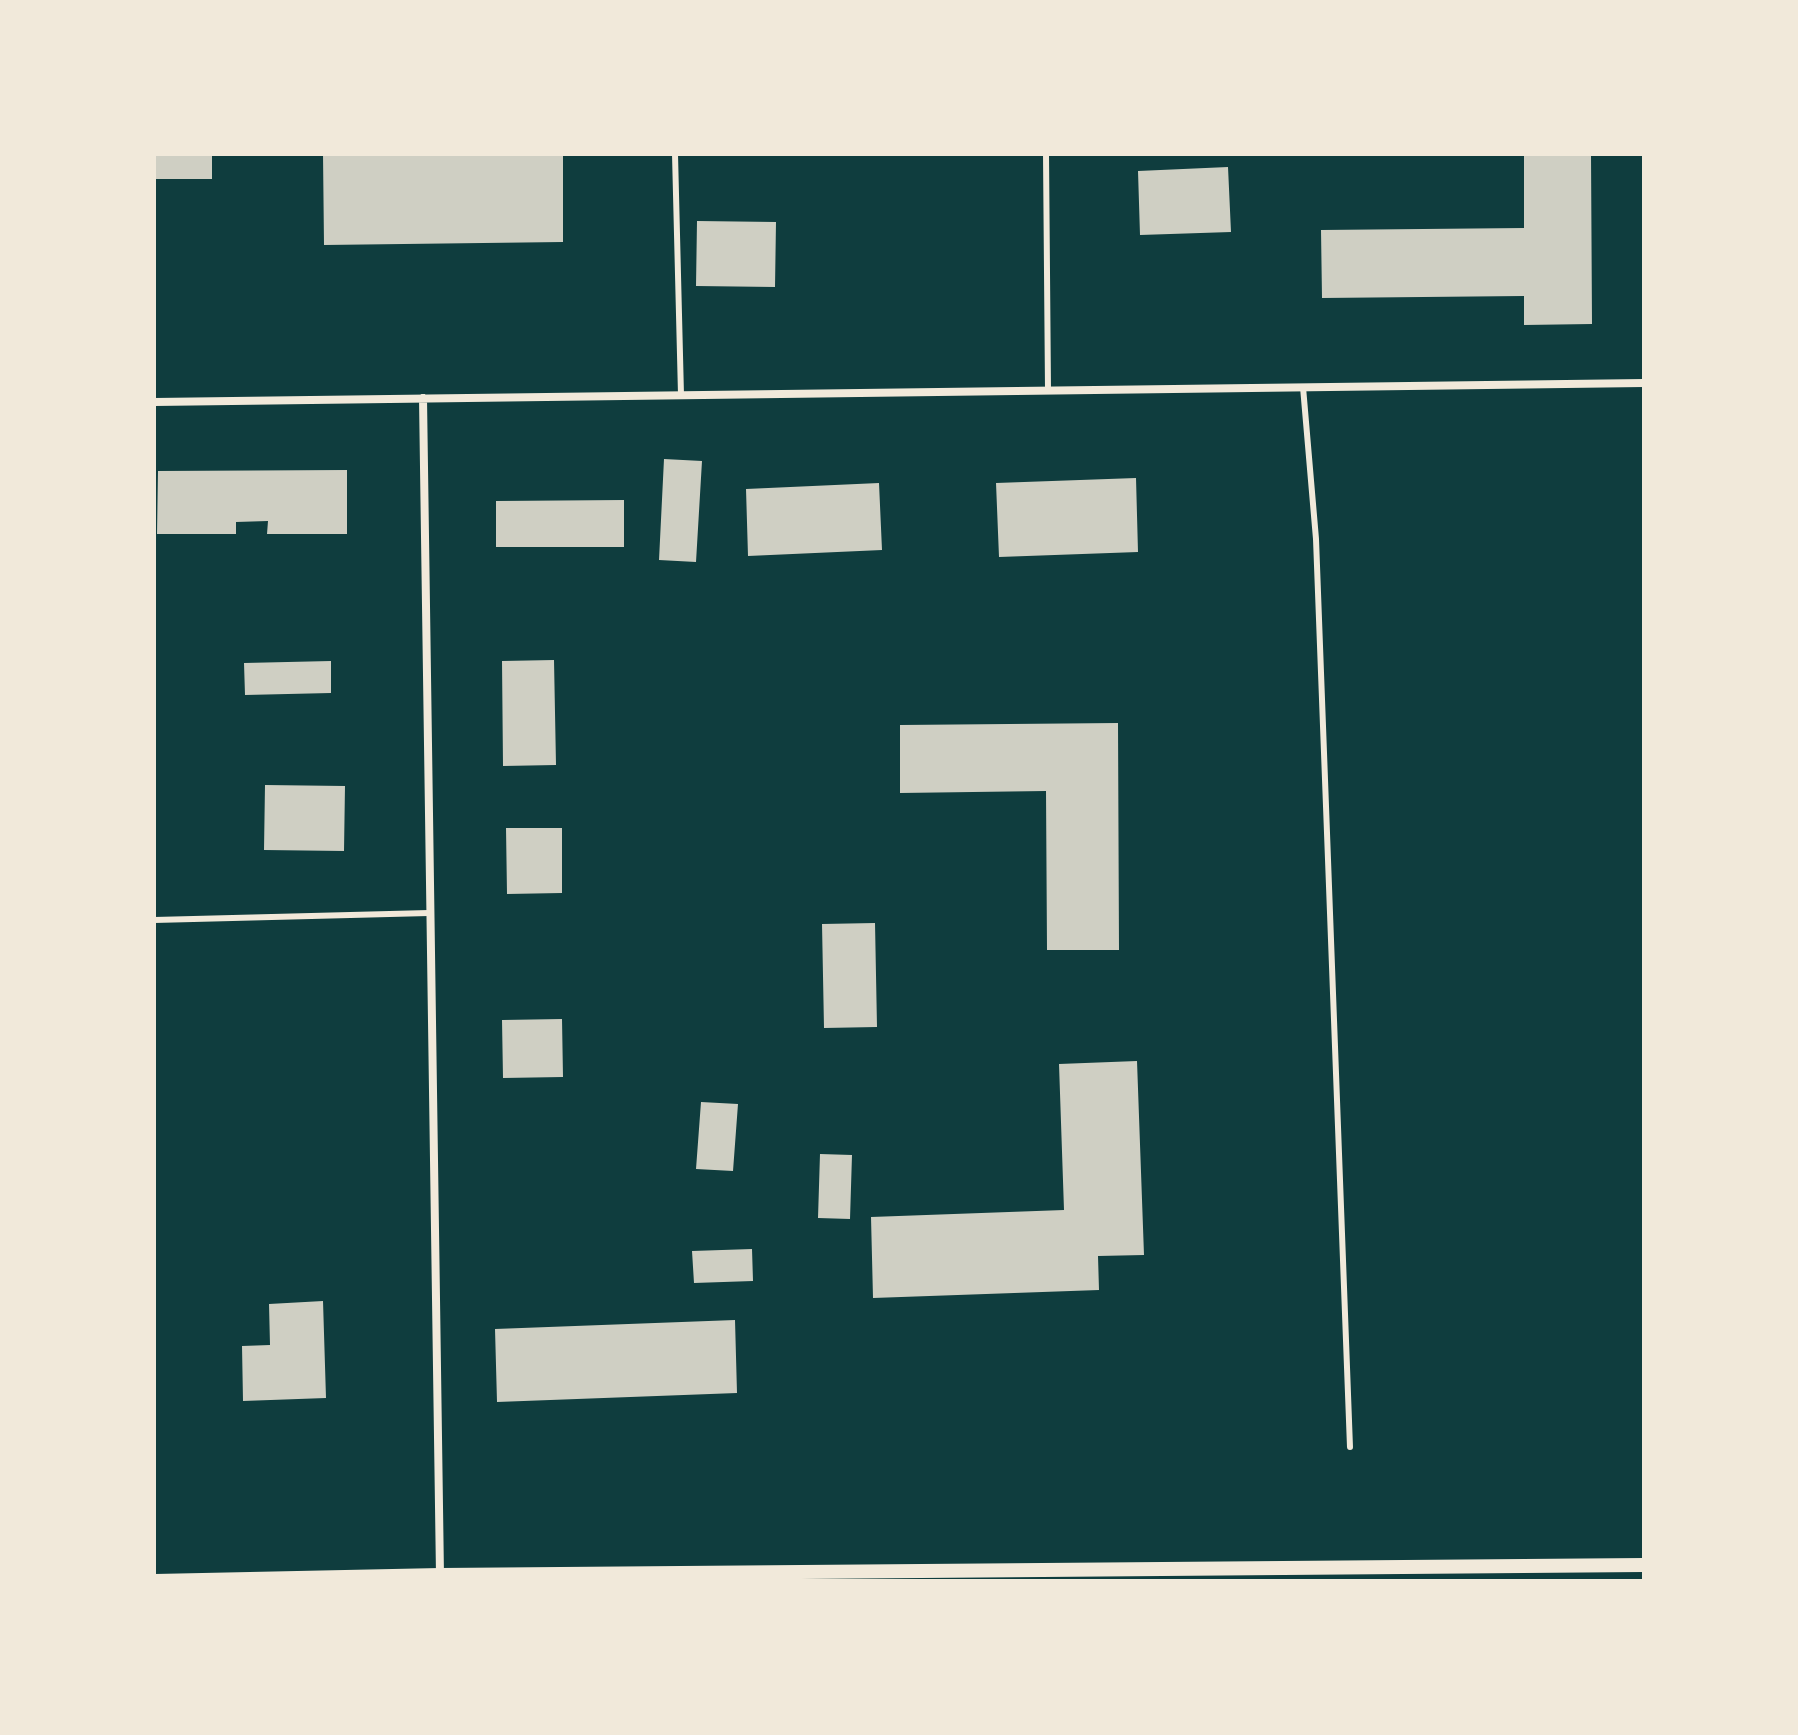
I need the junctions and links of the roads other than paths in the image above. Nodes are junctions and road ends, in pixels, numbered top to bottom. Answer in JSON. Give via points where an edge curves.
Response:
{"nodes":[{"id":1,"x":675,"y":154,"type":"edge"},
{"id":2,"x":1046,"y":154,"type":"edge"},
{"id":3,"x":1644,"y":383,"type":"edge"},
{"id":4,"x":1303,"y":387,"type":"junction"},
{"id":5,"x":1048,"y":390,"type":"junction"},
{"id":6,"x":681,"y":395,"type":"junction"},
{"id":7,"x":423,"y":398,"type":"junction"},
{"id":8,"x":154,"y":402,"type":"edge"},
{"id":9,"x":429,"y":913,"type":"junction"},
{"id":10,"x":154,"y":920,"type":"edge"},
{"id":11,"x":1350,"y":1447,"type":"dead end"},
{"id":12,"x":1644,"y":1565,"type":"edge"},
{"id":13,"x":440,"y":1575,"type":"junction"},
{"id":14,"x":155,"y":1581,"type":"edge"}],
"edges":[{"from":1,"to":6,"type":"lane"},
{"from":2,"to":5,"type":"lane"},
{"from":3,"to":4,"type":"street"},
{"from":4,"to":5,"type":"street"},
{"from":4,"to":11,"type":"lane","via":[[1316,539]]},
{"from":5,"to":6,"type":"street"},
{"from":6,"to":7,"type":"street"},
{"from":7,"to":8,"type":"street"},
{"from":7,"to":9,"type":"street"},
{"from":9,"to":10,"type":"lane"},
{"from":9,"to":13,"type":"street"},
{"from":12,"to":13,"type":"street"},
{"from":13,"to":14,"type":"street"}]}
